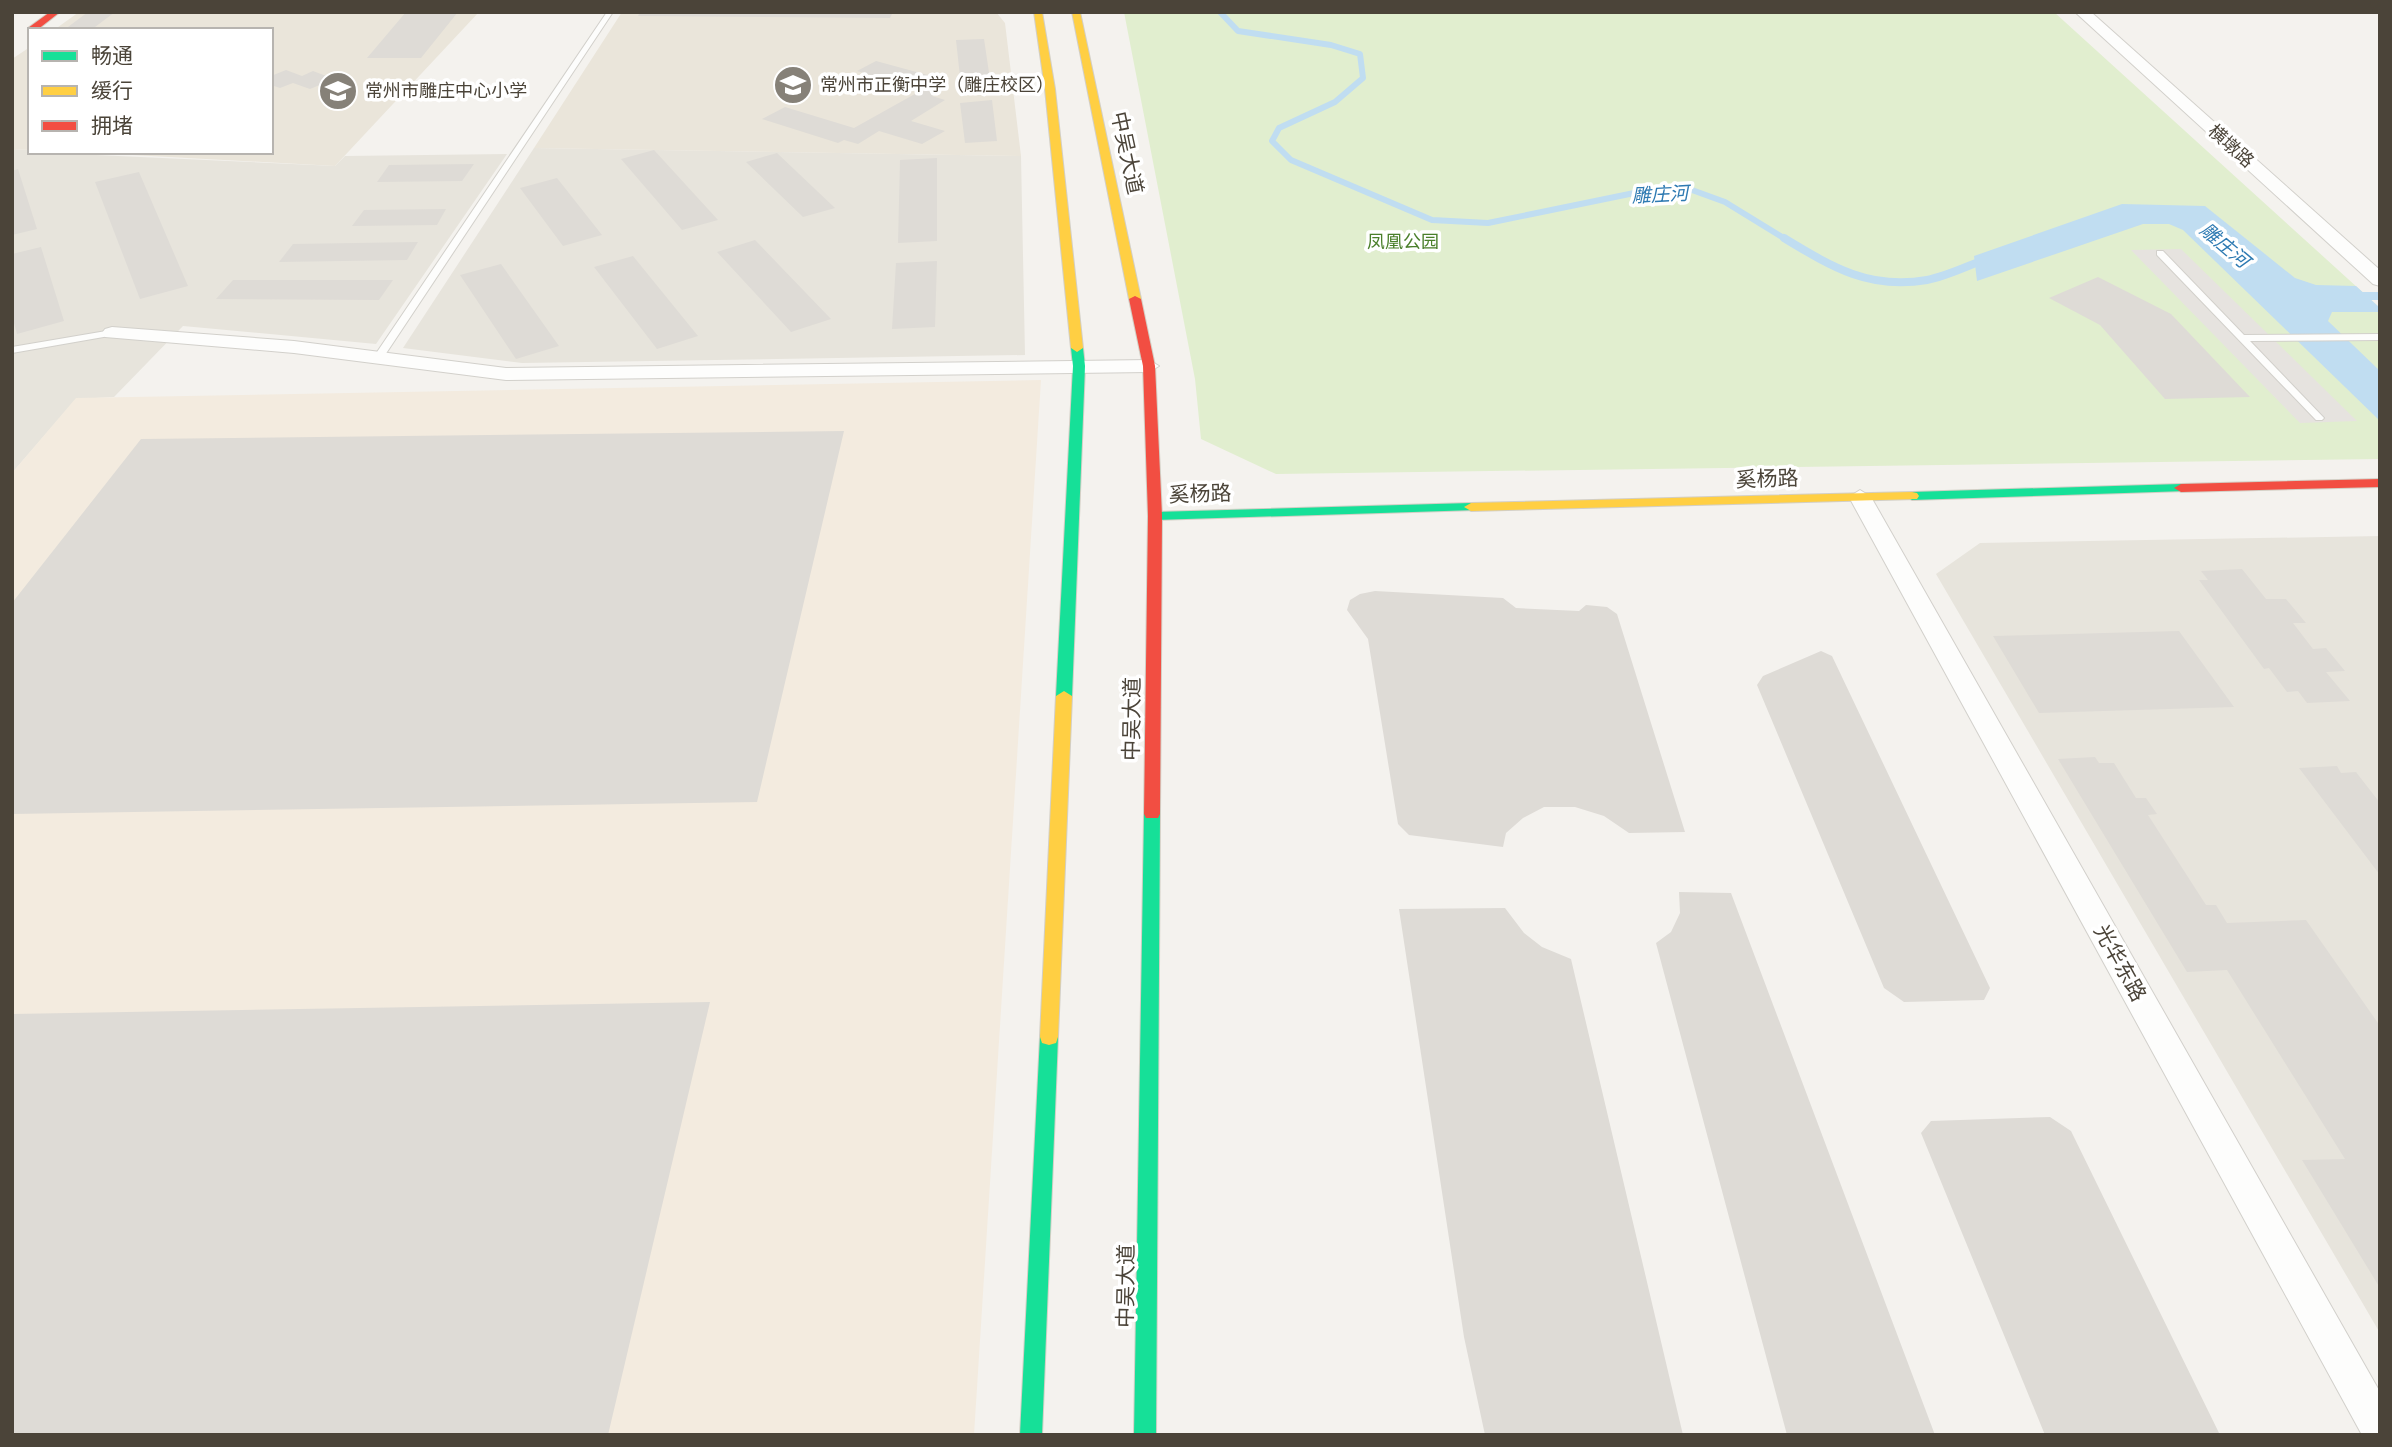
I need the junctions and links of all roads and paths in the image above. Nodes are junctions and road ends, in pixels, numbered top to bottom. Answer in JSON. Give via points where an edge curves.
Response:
{"nodes":[{"id":1,"x":32,"y":12,"type":"edge"},
{"id":2,"x":56,"y":12,"type":"edge"},
{"id":3,"x":610,"y":12,"type":"edge"},
{"id":4,"x":1038,"y":12,"type":"edge"},
{"id":5,"x":1076,"y":12,"type":"edge"},
{"id":6,"x":2082,"y":12,"type":"edge"},
{"id":7,"x":28,"y":28,"type":"edge"},
{"id":8,"x":23,"y":31,"type":"edge"},
{"id":9,"x":2160,"y":253,"type":"dead end"},
{"id":10,"x":2380,"y":280,"type":"edge"},
{"id":11,"x":112,"y":333,"type":"joint"},
{"id":12,"x":2345,"y":337,"type":"joint"},
{"id":13,"x":2368,"y":337,"type":"junction"},
{"id":14,"x":2380,"y":337,"type":"edge"},
{"id":15,"x":2242,"y":338,"type":"junction"},
{"id":16,"x":2380,"y":347,"type":"edge"},
{"id":17,"x":12,"y":349,"type":"edge"},
{"id":18,"x":379,"y":358,"type":"junction"},
{"id":19,"x":1079,"y":366,"type":"junction"},
{"id":20,"x":1149,"y":366,"type":"junction"},
{"id":21,"x":2319,"y":418,"type":"dead end"},
{"id":22,"x":2380,"y":483,"type":"edge"},
{"id":23,"x":1860,"y":497,"type":"junction"},
{"id":24,"x":1155,"y":516,"type":"junction"},
{"id":25,"x":2380,"y":1430,"type":"edge"},
{"id":26,"x":1031,"y":1435,"type":"edge"},
{"id":27,"x":1145,"y":1435,"type":"edge"}],
"edges":[{"from":1,"to":8,"type":"main road"},
{"from":2,"to":7,"type":"main road"},
{"from":3,"to":18,"type":"lane"},
{"from":4,"to":19,"type":"main road"},
{"from":5,"to":20,"type":"main road","name":"中吴大道"},
{"from":6,"to":10,"type":"street","name":"横墩路"},
{"from":9,"to":15,"type":"lane"},
{"from":11,"to":17,"type":"lane"},
{"from":11,"to":18,"type":"street"},
{"from":12,"to":13,"type":"lane"},
{"from":12,"to":15,"type":"lane"},
{"from":13,"to":14,"type":"lane"},
{"from":13,"to":16,"type":"lane"},
{"from":15,"to":21,"type":"lane"},
{"from":18,"to":19,"type":"street","via":[[506,374]]},
{"from":19,"to":20,"type":"street"},
{"from":19,"to":26,"type":"main road"},
{"from":20,"to":24,"type":"main road","name":"中吴大道"},
{"from":22,"to":23,"type":"main road","name":"奚杨路"},
{"from":23,"to":24,"type":"main road","name":"奚杨路"},
{"from":23,"to":25,"type":"street","name":"光华东路"},
{"from":24,"to":27,"type":"main road","name":"中吴大道"}]}
